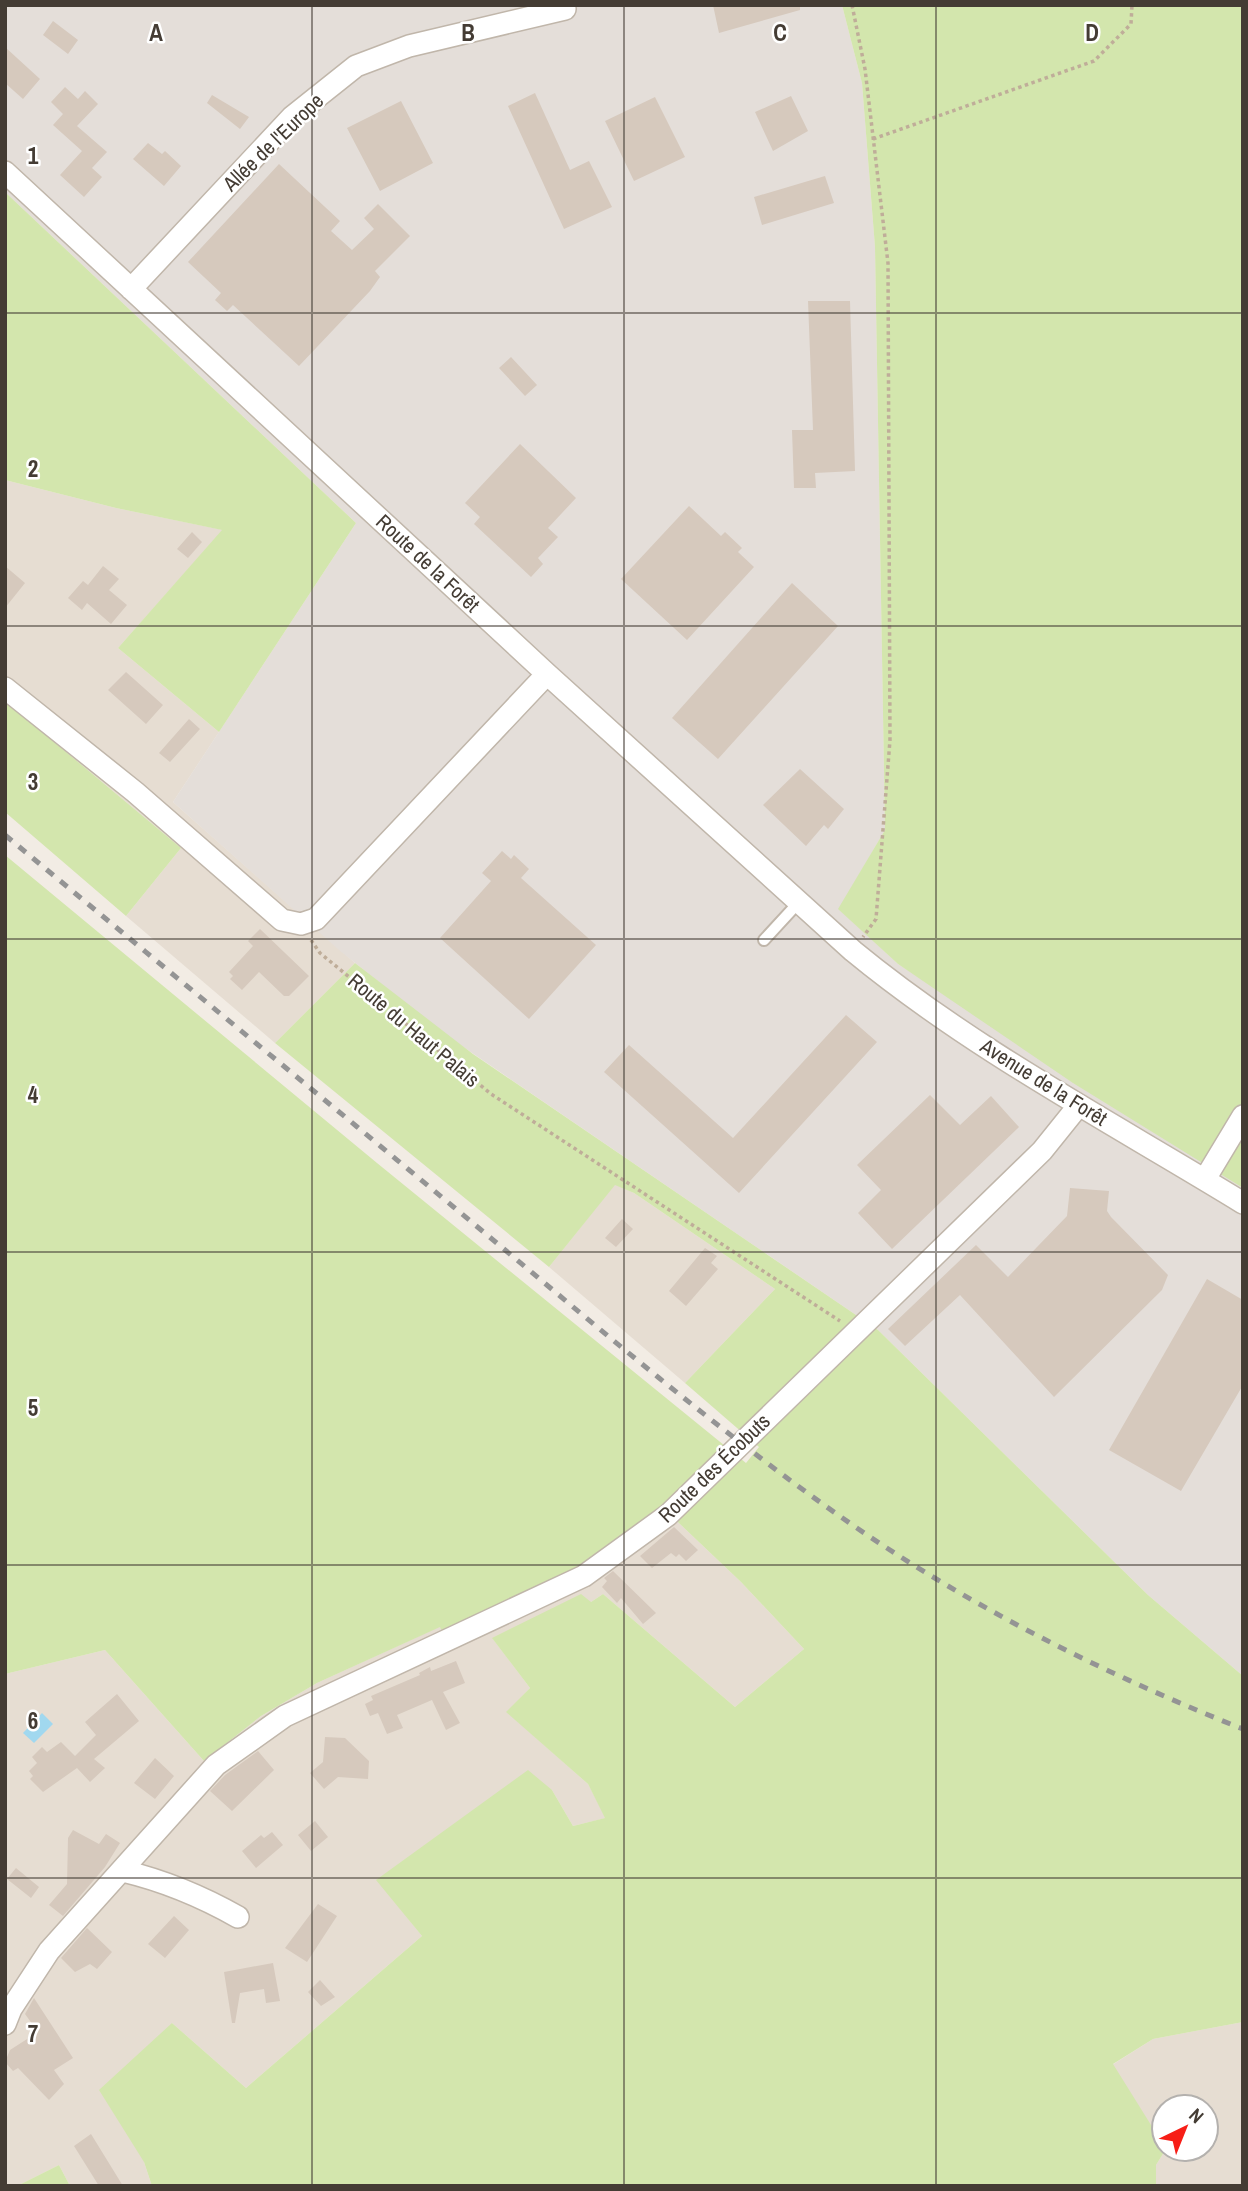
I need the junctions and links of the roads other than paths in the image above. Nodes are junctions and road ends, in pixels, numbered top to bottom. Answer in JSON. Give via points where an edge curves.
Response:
{"nodes":[{"id":1,"x":565,"y":9,"type":"dead end"},
{"id":2,"x":5,"y":172,"type":"edge"},
{"id":3,"x":131,"y":289,"type":"junction"},
{"id":4,"x":547,"y":674,"type":"junction"},
{"id":5,"x":5,"y":688,"type":"edge"},
{"id":6,"x":799,"y":902,"type":"junction"},
{"id":7,"x":764,"y":940,"type":"dead end"},
{"id":8,"x":853,"y":951,"type":"joint"},
{"id":9,"x":1079,"y":1105,"type":"junction"},
{"id":10,"x":1243,"y":1116,"type":"edge"},
{"id":11,"x":1205,"y":1179,"type":"junction"},
{"id":12,"x":1243,"y":1203,"type":"edge"},
{"id":13,"x":124,"y":1871,"type":"junction"},
{"id":14,"x":238,"y":1917,"type":"dead end"},
{"id":15,"x":5,"y":2024,"type":"edge"}],
"edges":[{"from":1,"to":3,"type":"street","name":"Allée de l'Europe","via":[[410,46],[356,66],[292,117]]},
{"from":2,"to":3,"type":"street","name":"Route de la Forêt"},
{"from":3,"to":4,"type":"street","name":"Route de la Forêt"},
{"from":4,"to":5,"type":"street","via":[[316,919],[300,924],[282,920],[135,792]]},
{"from":4,"to":6,"type":"street","name":"Route de la Forêt"},
{"from":6,"to":7,"type":"lane"},
{"from":6,"to":8,"type":"street","name":"Route de la Forêt"},
{"from":8,"to":9,"type":"street","name":"Avenue de la Forêt","via":[[903,992]]},
{"from":9,"to":11,"type":"street","name":"Avenue de la Forêt"},
{"from":9,"to":13,"type":"street","name":"Route des Écobuts","via":[[1042,1151],[668,1515],[584,1576],[285,1716],[216,1765]]},
{"from":10,"to":11,"type":"street"},
{"from":11,"to":12,"type":"street","name":"Avenue de la Forêt"},
{"from":13,"to":14,"type":"street","via":[[198,1894]]},
{"from":13,"to":15,"type":"street","name":"Route des Écobuts","via":[[49,1951]]}]}
